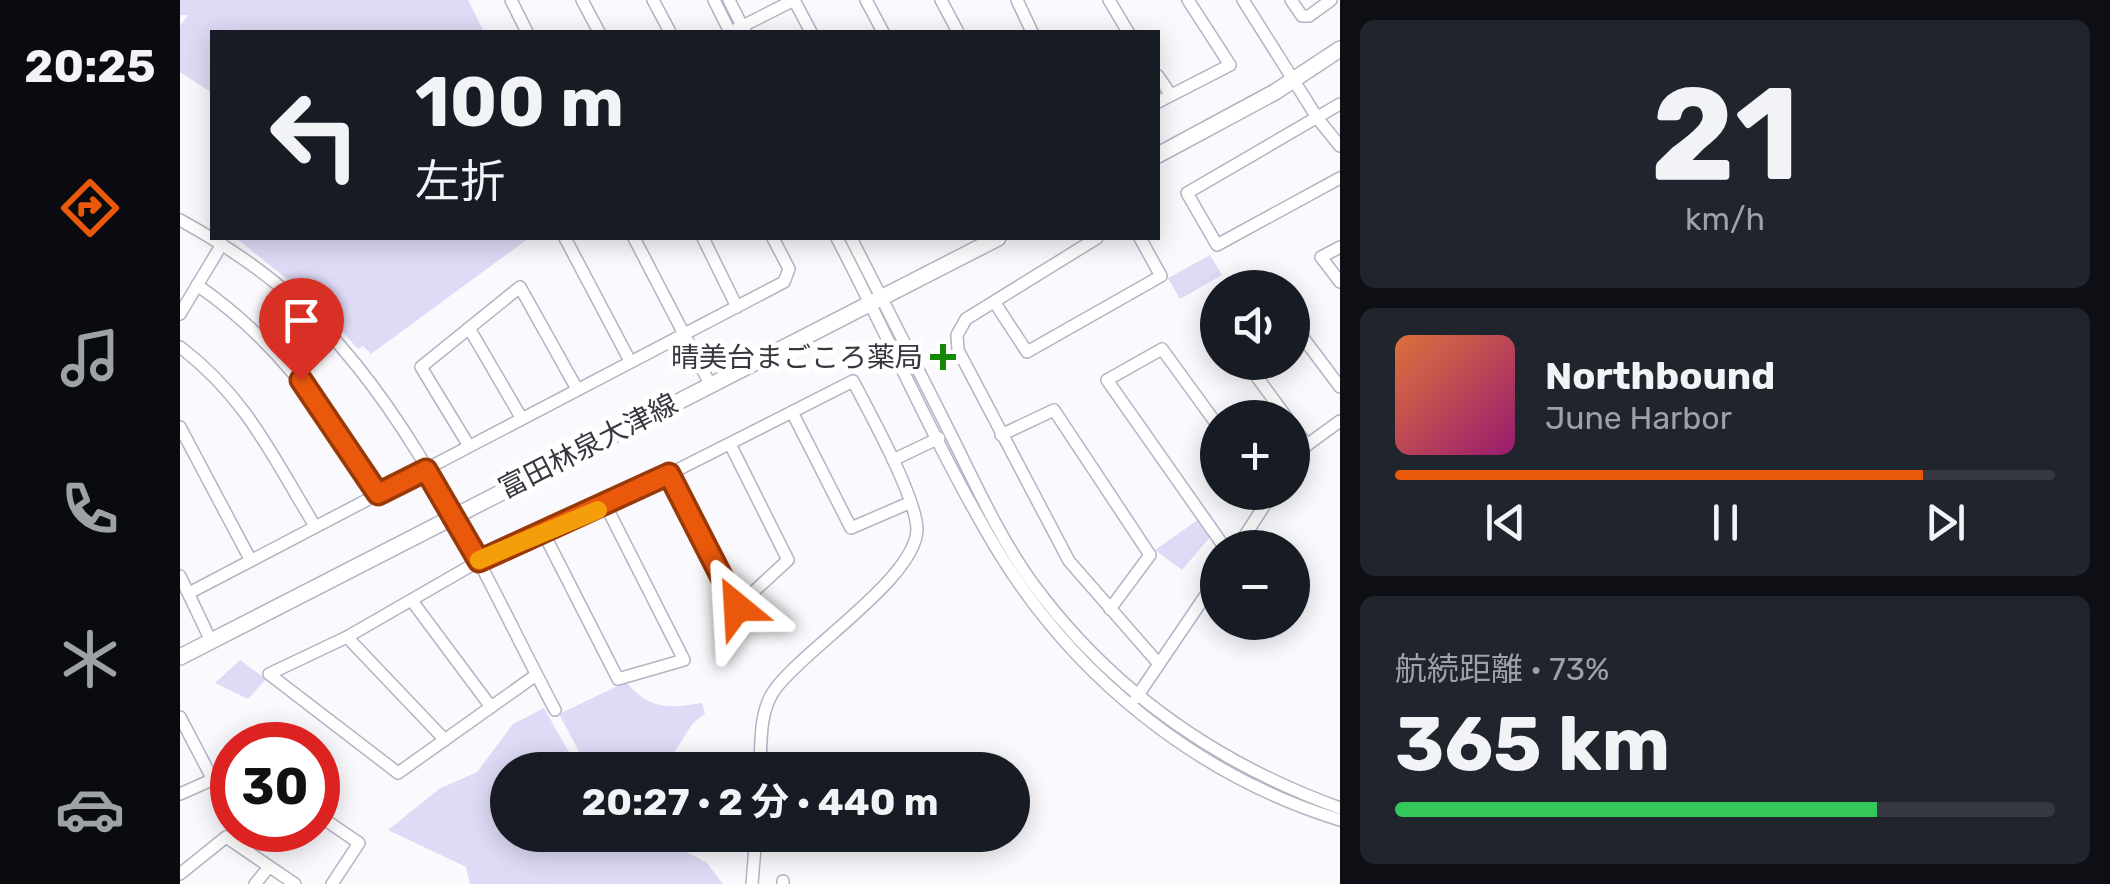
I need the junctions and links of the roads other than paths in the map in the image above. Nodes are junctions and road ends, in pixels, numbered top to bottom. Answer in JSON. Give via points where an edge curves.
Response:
{"nodes":[{"id":1,"x":510,"y":0,"type":"edge"},
{"id":2,"x":582,"y":0,"type":"edge"},
{"id":3,"x":653,"y":0,"type":"edge"},
{"id":4,"x":714,"y":0,"type":"edge"},
{"id":5,"x":729,"y":0,"type":"edge"},
{"id":6,"x":794,"y":0,"type":"edge"},
{"id":7,"x":866,"y":0,"type":"edge"},
{"id":8,"x":941,"y":0,"type":"edge"},
{"id":9,"x":1017,"y":0,"type":"edge"},
{"id":10,"x":1109,"y":0,"type":"edge"},
{"id":11,"x":1188,"y":0,"type":"edge"},
{"id":12,"x":1243,"y":0,"type":"edge"},
{"id":13,"x":1291,"y":0,"type":"edge"},
{"id":14,"x":1331,"y":0,"type":"edge"},
{"id":15,"x":526,"y":30,"type":"edge"},
{"id":16,"x":598,"y":30,"type":"edge"},
{"id":17,"x":669,"y":30,"type":"edge"},
{"id":18,"x":736,"y":30,"type":"edge"},
{"id":19,"x":737,"y":30,"type":"edge"},
{"id":20,"x":739,"y":30,"type":"edge"},
{"id":21,"x":809,"y":30,"type":"edge"},
{"id":22,"x":882,"y":30,"type":"edge"},
{"id":23,"x":957,"y":30,"type":"edge"},
{"id":24,"x":1031,"y":30,"type":"edge"},
{"id":25,"x":1127,"y":30,"type":"edge"},
{"id":26,"x":1340,"y":49,"type":"edge"},
{"id":27,"x":1160,"y":79,"type":"edge"},
{"id":28,"x":1294,"y":80,"type":"junction"},
{"id":29,"x":1171,"y":95,"type":"junction"},
{"id":30,"x":1160,"y":101,"type":"edge"},
{"id":31,"x":1340,"y":104,"type":"edge"},
{"id":32,"x":1318,"y":119,"type":"junction"},
{"id":33,"x":1340,"y":146,"type":"edge"},
{"id":34,"x":1160,"y":154,"type":"edge"},
{"id":35,"x":1340,"y":178,"type":"edge"},
{"id":36,"x":180,"y":220,"type":"edge"},
{"id":37,"x":210,"y":237,"type":"edge"},
{"id":38,"x":215,"y":240,"type":"edge"},
{"id":39,"x":566,"y":240,"type":"edge"},
{"id":40,"x":635,"y":240,"type":"edge"},
{"id":41,"x":705,"y":240,"type":"edge"},
{"id":42,"x":774,"y":240,"type":"edge"},
{"id":43,"x":838,"y":240,"type":"edge"},
{"id":44,"x":852,"y":240,"type":"edge"},
{"id":45,"x":994,"y":240,"type":"edge"},
{"id":46,"x":1094,"y":240,"type":"edge"},
{"id":47,"x":1141,"y":240,"type":"edge"},
{"id":48,"x":222,"y":244,"type":"junction"},
{"id":49,"x":1340,"y":247,"type":"edge"},
{"id":50,"x":1340,"y":282,"type":"edge"},
{"id":51,"x":198,"y":285,"type":"junction"},
{"id":52,"x":876,"y":299,"type":"junction"},
{"id":53,"x":995,"y":303,"type":"junction"},
{"id":54,"x":737,"y":307,"type":"junction"},
{"id":55,"x":180,"y":314,"type":"edge"},
{"id":56,"x":470,"y":328,"type":"junction"},
{"id":57,"x":684,"y":334,"type":"junction"},
{"id":58,"x":180,"y":347,"type":"edge"},
{"id":59,"x":1310,"y":347,"type":"edge"},
{"id":60,"x":630,"y":361,"type":"junction"},
{"id":61,"x":710,"y":384,"type":"junction"},
{"id":62,"x":1340,"y":387,"type":"edge"},
{"id":63,"x":577,"y":389,"type":"junction"},
{"id":64,"x":1200,"y":401,"type":"edge"},
{"id":65,"x":792,"y":412,"type":"junction"},
{"id":66,"x":522,"y":419,"type":"junction"},
{"id":67,"x":1340,"y":421,"type":"edge"},
{"id":68,"x":180,"y":427,"type":"edge"},
{"id":69,"x":1001,"y":435,"type":"junction"},
{"id":70,"x":939,"y":438,"type":"junction"},
{"id":71,"x":1310,"y":442,"type":"edge"},
{"id":72,"x":730,"y":444,"type":"junction"},
{"id":73,"x":470,"y":446,"type":"junction"},
{"id":74,"x":893,"y":460,"type":"junction"},
{"id":75,"x":426,"y":470,"type":"junction"},
{"id":76,"x":669,"y":474,"type":"junction"},
{"id":77,"x":378,"y":494,"type":"junction"},
{"id":78,"x":909,"y":503,"type":"junction"},
{"id":79,"x":606,"y":506,"type":"junction"},
{"id":80,"x":453,"y":515,"type":"junction"},
{"id":81,"x":314,"y":526,"type":"junction"},
{"id":82,"x":1212,"y":530,"type":"edge"},
{"id":83,"x":544,"y":534,"type":"junction"},
{"id":84,"x":250,"y":559,"type":"junction"},
{"id":85,"x":479,"y":561,"type":"junction"},
{"id":86,"x":180,"y":576,"type":"edge"},
{"id":87,"x":188,"y":593,"type":"junction"},
{"id":88,"x":412,"y":600,"type":"junction"},
{"id":89,"x":1200,"y":603,"type":"edge"},
{"id":90,"x":1110,"y":609,"type":"junction"},
{"id":91,"x":348,"y":637,"type":"junction"},
{"id":92,"x":211,"y":641,"type":"junction"},
{"id":93,"x":180,"y":657,"type":"edge"},
{"id":94,"x":1159,"y":664,"type":"junction"},
{"id":95,"x":536,"y":675,"type":"junction"},
{"id":96,"x":1134,"y":701,"type":"junction"},
{"id":97,"x":491,"y":707,"type":"junction"},
{"id":98,"x":554,"y":710,"type":"dead end"},
{"id":99,"x":180,"y":716,"type":"edge"},
{"id":100,"x":445,"y":740,"type":"junction"},
{"id":101,"x":761,"y":752,"type":"edge"},
{"id":102,"x":210,"y":774,"type":"edge"},
{"id":103,"x":210,"y":779,"type":"edge"},
{"id":104,"x":180,"y":794,"type":"edge"},
{"id":105,"x":1340,"y":808,"type":"edge"},
{"id":106,"x":1340,"y":820,"type":"edge"},
{"id":107,"x":340,"y":830,"type":"edge"},
{"id":108,"x":755,"y":852,"type":"edge"},
{"id":109,"x":269,"y":867,"type":"junction"},
{"id":110,"x":180,"y":874,"type":"edge"},
{"id":111,"x":255,"y":884,"type":"edge"},
{"id":112,"x":295,"y":884,"type":"edge"},
{"id":113,"x":332,"y":884,"type":"edge"},
{"id":114,"x":752,"y":884,"type":"edge"}],
"edges":[{"from":1,"to":15,"type":"street"},
{"from":2,"to":16,"type":"street"},
{"from":3,"to":17,"type":"street"},
{"from":4,"to":18,"type":"street"},
{"from":5,"to":19,"type":"street"},
{"from":6,"to":20,"type":"street"},
{"from":6,"to":21,"type":"street"},
{"from":7,"to":22,"type":"street"},
{"from":8,"to":23,"type":"street"},
{"from":9,"to":24,"type":"street"},
{"from":10,"to":25,"type":"street"},
{"from":11,"to":29,"type":"street","via":[[1230,64]]},
{"from":12,"to":28,"type":"street"},
{"from":13,"to":14,"type":"street","via":[[1309,16]]},
{"from":26,"to":28,"type":"main road"},
{"from":27,"to":29,"type":"street"},
{"from":28,"to":32,"type":"street"},
{"from":28,"to":34,"type":"main road"},
{"from":29,"to":30,"type":"street"},
{"from":31,"to":32,"type":"street"},
{"from":32,"to":33,"type":"street"},
{"from":32,"to":35,"type":"street","via":[[1188,193],[1216,245]]},
{"from":36,"to":37,"type":"street"},
{"from":38,"to":48,"type":"street"},
{"from":39,"to":60,"type":"street"},
{"from":40,"to":57,"type":"street"},
{"from":41,"to":54,"type":"street"},
{"from":42,"to":54,"type":"street","via":[[789,276]]},
{"from":43,"to":52,"type":"street"},
{"from":44,"to":52,"type":"street"},
{"from":45,"to":52,"type":"main road","name":"富田林泉大津線"},
{"from":46,"to":53,"type":"street"},
{"from":47,"to":53,"type":"street","via":[[1161,276],[1026,352]]},
{"from":48,"to":51,"type":"street"},
{"from":48,"to":75,"type":"street","via":[[327,331]]},
{"from":49,"to":50,"type":"street","via":[[1321,257]]},
{"from":51,"to":55,"type":"street"},
{"from":51,"to":77,"type":"street","via":[[267,340]]},
{"from":52,"to":61,"type":"main road","name":"富田林泉大津線"},
{"from":52,"to":70,"type":"street"},
{"from":52,"to":96,"type":"street","via":[[1012,551]]},
{"from":53,"to":69,"type":"street","via":[[966,320],[957,335],[958,350]]},
{"from":54,"to":57,"type":"street"},
{"from":56,"to":63,"type":"street","via":[[520,287]]},
{"from":56,"to":66,"type":"street"},
{"from":56,"to":73,"type":"street","via":[[420,367]]},
{"from":57,"to":60,"type":"street"},
{"from":57,"to":61,"type":"street"},
{"from":58,"to":81,"type":"street","via":[[238,400]]},
{"from":59,"to":62,"type":"street"},
{"from":60,"to":63,"type":"street"},
{"from":61,"to":80,"type":"main road","name":"富田林泉大津線"},
{"from":63,"to":66,"type":"street"},
{"from":64,"to":82,"type":"street","via":[[1162,349],[1107,380]]},
{"from":65,"to":72,"type":"street"},
{"from":65,"to":74,"type":"street","via":[[853,382]]},
{"from":65,"to":78,"type":"street","via":[[851,528]]},
{"from":66,"to":73,"type":"street"},
{"from":67,"to":71,"type":"street"},
{"from":68,"to":84,"type":"street"},
{"from":69,"to":90,"type":"street","via":[[1069,561]]},
{"from":69,"to":90,"type":"street","via":[[1054,410],[1150,554]]},
{"from":70,"to":74,"type":"street"},
{"from":70,"to":96,"type":"street","via":[[996,548],[1034,602],[1084,664]]},
{"from":72,"to":76,"type":"street"},
{"from":72,"to":76,"type":"street","via":[[788,560],[737,607]]},
{"from":73,"to":75,"type":"street"},
{"from":74,"to":78,"type":"street"},
{"from":75,"to":77,"type":"street"},
{"from":75,"to":80,"type":"street"},
{"from":76,"to":79,"type":"street"},
{"from":77,"to":81,"type":"street"},
{"from":78,"to":101,"type":"street","via":[[917,532],[906,563],[774,690]]},
{"from":79,"to":83,"type":"street"},
{"from":79,"to":83,"type":"street","via":[[684,660],[618,680]]},
{"from":80,"to":85,"type":"street"},
{"from":80,"to":92,"type":"main road","name":"富田林泉大津線"},
{"from":81,"to":84,"type":"street"},
{"from":83,"to":85,"type":"street"},
{"from":84,"to":87,"type":"street"},
{"from":85,"to":88,"type":"street"},
{"from":85,"to":95,"type":"street"},
{"from":86,"to":87,"type":"street"},
{"from":87,"to":92,"type":"street"},
{"from":88,"to":91,"type":"street"},
{"from":88,"to":97,"type":"street"},
{"from":89,"to":94,"type":"street"},
{"from":90,"to":94,"type":"street"},
{"from":91,"to":100,"type":"street"},
{"from":91,"to":100,"type":"street","via":[[270,674],[398,773]]},
{"from":92,"to":93,"type":"main road","name":"富田林泉大津線"},
{"from":94,"to":96,"type":"street"},
{"from":95,"to":97,"type":"street"},
{"from":95,"to":98,"type":"street"},
{"from":96,"to":105,"type":"street","via":[[1230,761]]},
{"from":96,"to":106,"type":"street","via":[[1221,770]]},
{"from":97,"to":100,"type":"street"},
{"from":99,"to":102,"type":"street"},
{"from":103,"to":104,"type":"street"},
{"from":107,"to":113,"type":"street","via":[[359,843]]},
{"from":108,"to":114,"type":"street"},
{"from":109,"to":110,"type":"street","via":[[226,838]]},
{"from":109,"to":111,"type":"street"},
{"from":109,"to":112,"type":"street"}]}
